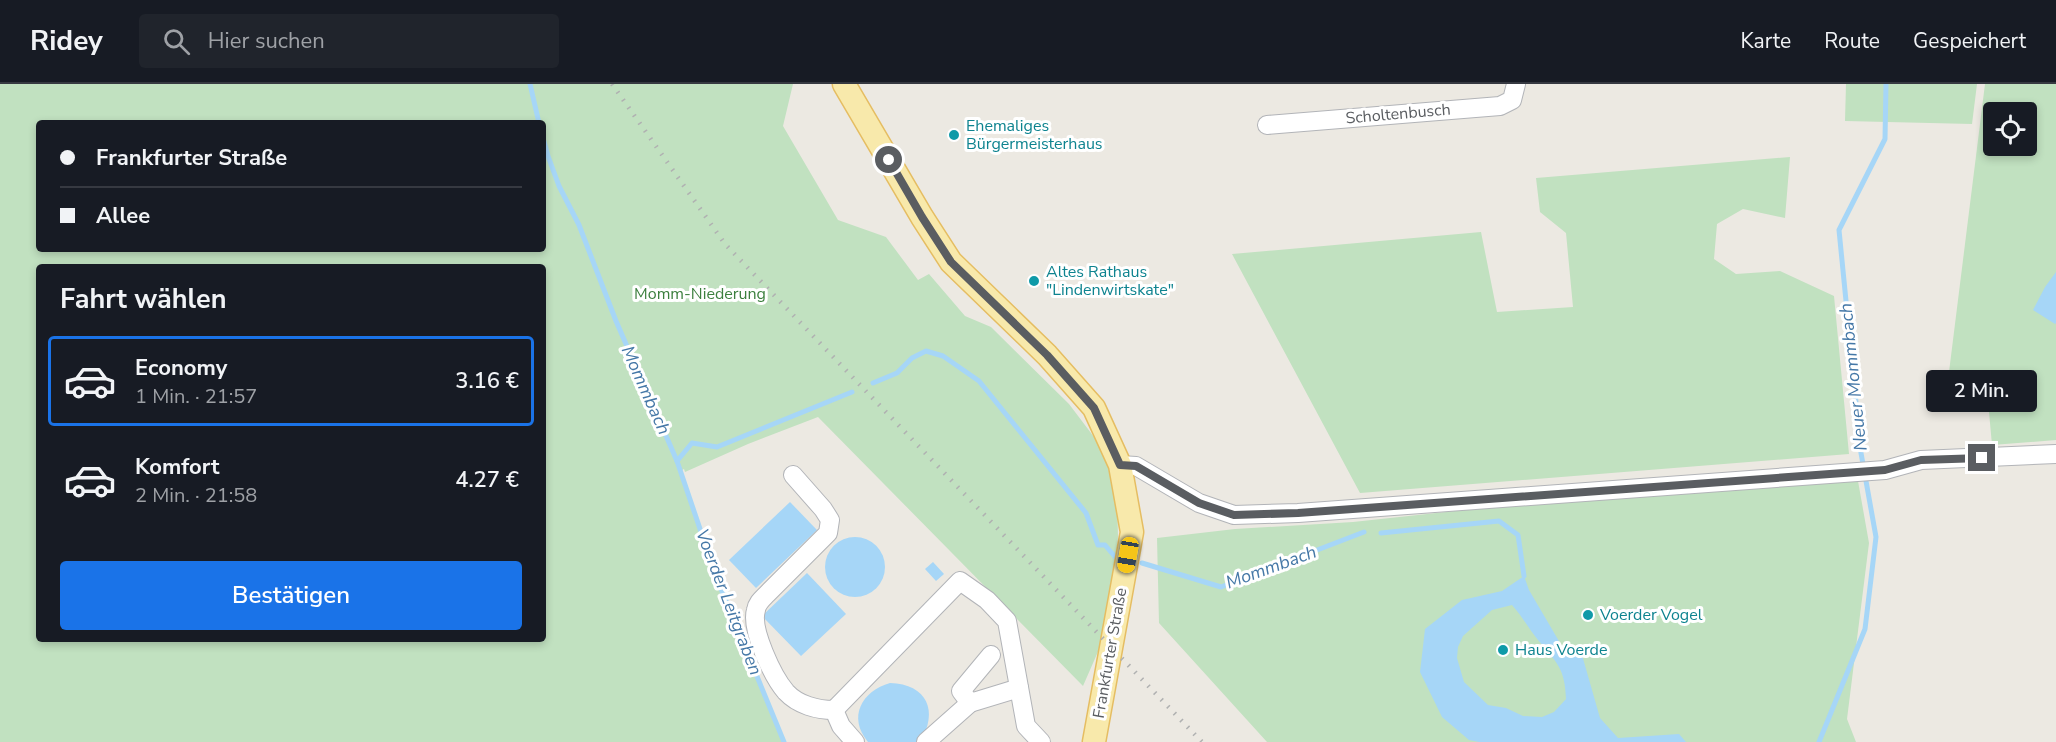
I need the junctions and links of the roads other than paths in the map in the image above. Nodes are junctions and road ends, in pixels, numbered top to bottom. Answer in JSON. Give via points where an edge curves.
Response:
{"nodes":[{"id":1,"x":844,"y":84,"type":"edge"},
{"id":2,"x":1516,"y":84,"type":"edge"},
{"id":3,"x":1267,"y":125,"type":"dead end"},
{"id":4,"x":2056,"y":454,"type":"edge"},
{"id":5,"x":1120,"y":465,"type":"junction"},
{"id":6,"x":793,"y":475,"type":"dead end"},
{"id":7,"x":991,"y":655,"type":"dead end"},
{"id":8,"x":1019,"y":688,"type":"junction"},
{"id":9,"x":970,"y":703,"type":"junction"},
{"id":10,"x":834,"y":710,"type":"junction"},
{"id":11,"x":855,"y":742,"type":"edge"},
{"id":12,"x":926,"y":742,"type":"edge"},
{"id":13,"x":1041,"y":742,"type":"edge"},
{"id":14,"x":1094,"y":742,"type":"edge"}],
"edges":[{"from":1,"to":5,"type":"main road","name":"Frankfurter Straße","via":[[951,262],[1047,355],[1094,408]]},
{"from":2,"to":3,"type":"street","name":"Scholtenbusch","via":[[1512,100],[1500,106]]},
{"from":4,"to":5,"type":"street","via":[[1921,460],[1885,470],[1234,515],[1199,503],[1136,466]]},
{"from":5,"to":14,"type":"main road","name":"Frankfurter Straße","via":[[1132,532]]},
{"from":6,"to":10,"type":"street","via":[[823,508],[830,520],[828,533],[758,603],[756,632],[766,659],[786,692],[805,705]]},
{"from":7,"to":9,"type":"street","via":[[961,691]]},
{"from":8,"to":9,"type":"street"},
{"from":8,"to":10,"type":"street","via":[[1006,621],[987,600],[960,581]]},
{"from":8,"to":13,"type":"street","via":[[1026,726]]},
{"from":9,"to":12,"type":"street"},
{"from":10,"to":11,"type":"street"}]}
